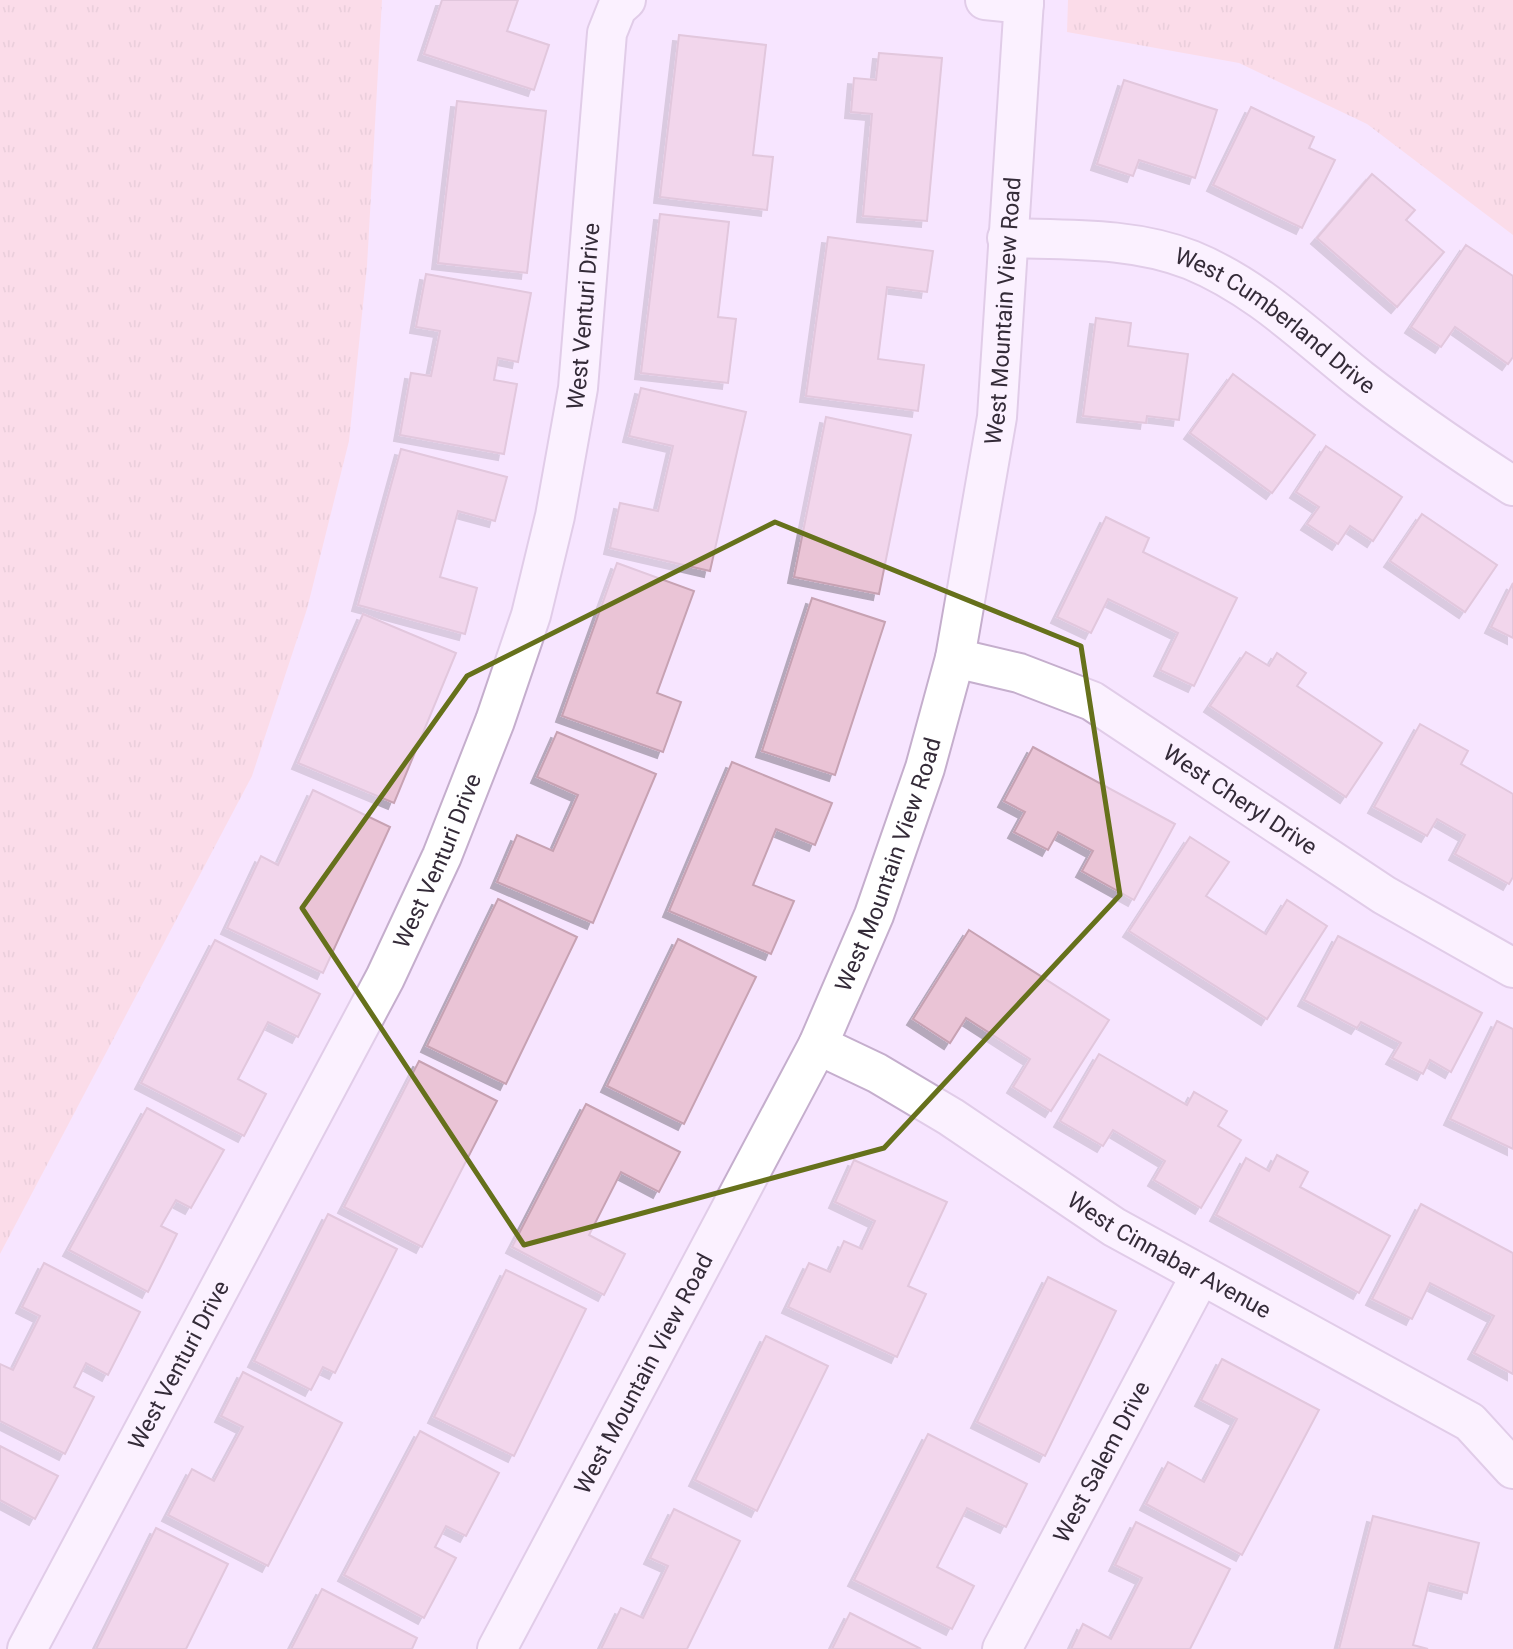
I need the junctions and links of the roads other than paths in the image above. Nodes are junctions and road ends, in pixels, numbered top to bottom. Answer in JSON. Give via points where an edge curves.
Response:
{"nodes":[{"id":1,"x":626,"y":0,"type":"edge"},
{"id":2,"x":985,"y":0,"type":"edge"},
{"id":3,"x":1024,"y":2,"type":"edge"},
{"id":4,"x":1007,"y":238,"type":"junction"},
{"id":5,"x":1513,"y":486,"type":"edge"},
{"id":6,"x":955,"y":658,"type":"junction"},
{"id":7,"x":1513,"y":968,"type":"edge"},
{"id":8,"x":818,"y":1045,"type":"junction"},
{"id":9,"x":1200,"y":1276,"type":"junction"},
{"id":10,"x":1513,"y":1469,"type":"edge"},
{"id":11,"x":27,"y":1649,"type":"edge"},
{"id":12,"x":497,"y":1649,"type":"edge"},
{"id":13,"x":1002,"y":1649,"type":"edge"}],
"edges":[{"from":1,"to":11,"type":"street","name":"West Venturi Drive","via":[[617,8],[607,33],[578,388],[569,439],[531,615],[495,721],[442,856],[385,978]]},
{"from":2,"to":3,"type":"street"},
{"from":3,"to":4,"type":"street","name":"West Mountain View Road"},
{"from":4,"to":5,"type":"street","name":"West Cumberland Drive","via":[[1105,241],[1147,248],[1189,260],[1234,281],[1269,303],[1421,428]]},
{"from":4,"to":6,"type":"street","name":"West Mountain View Road","via":[[997,417]]},
{"from":6,"to":7,"type":"street","name":"West Cheryl Drive","via":[[1020,673],[1093,701],[1384,895]]},
{"from":6,"to":8,"type":"street","name":"West Mountain View Road","via":[[899,848]]},
{"from":8,"to":9,"type":"street","name":"West Cinnabar Avenue","via":[[951,1117],[1114,1227]]},
{"from":8,"to":12,"type":"street","name":"West Mountain View Road"},
{"from":9,"to":10,"type":"street","name":"West Cinnabar Avenue","via":[[1470,1422]]},
{"from":9,"to":13,"type":"street","name":"West Salem Drive"}]}
